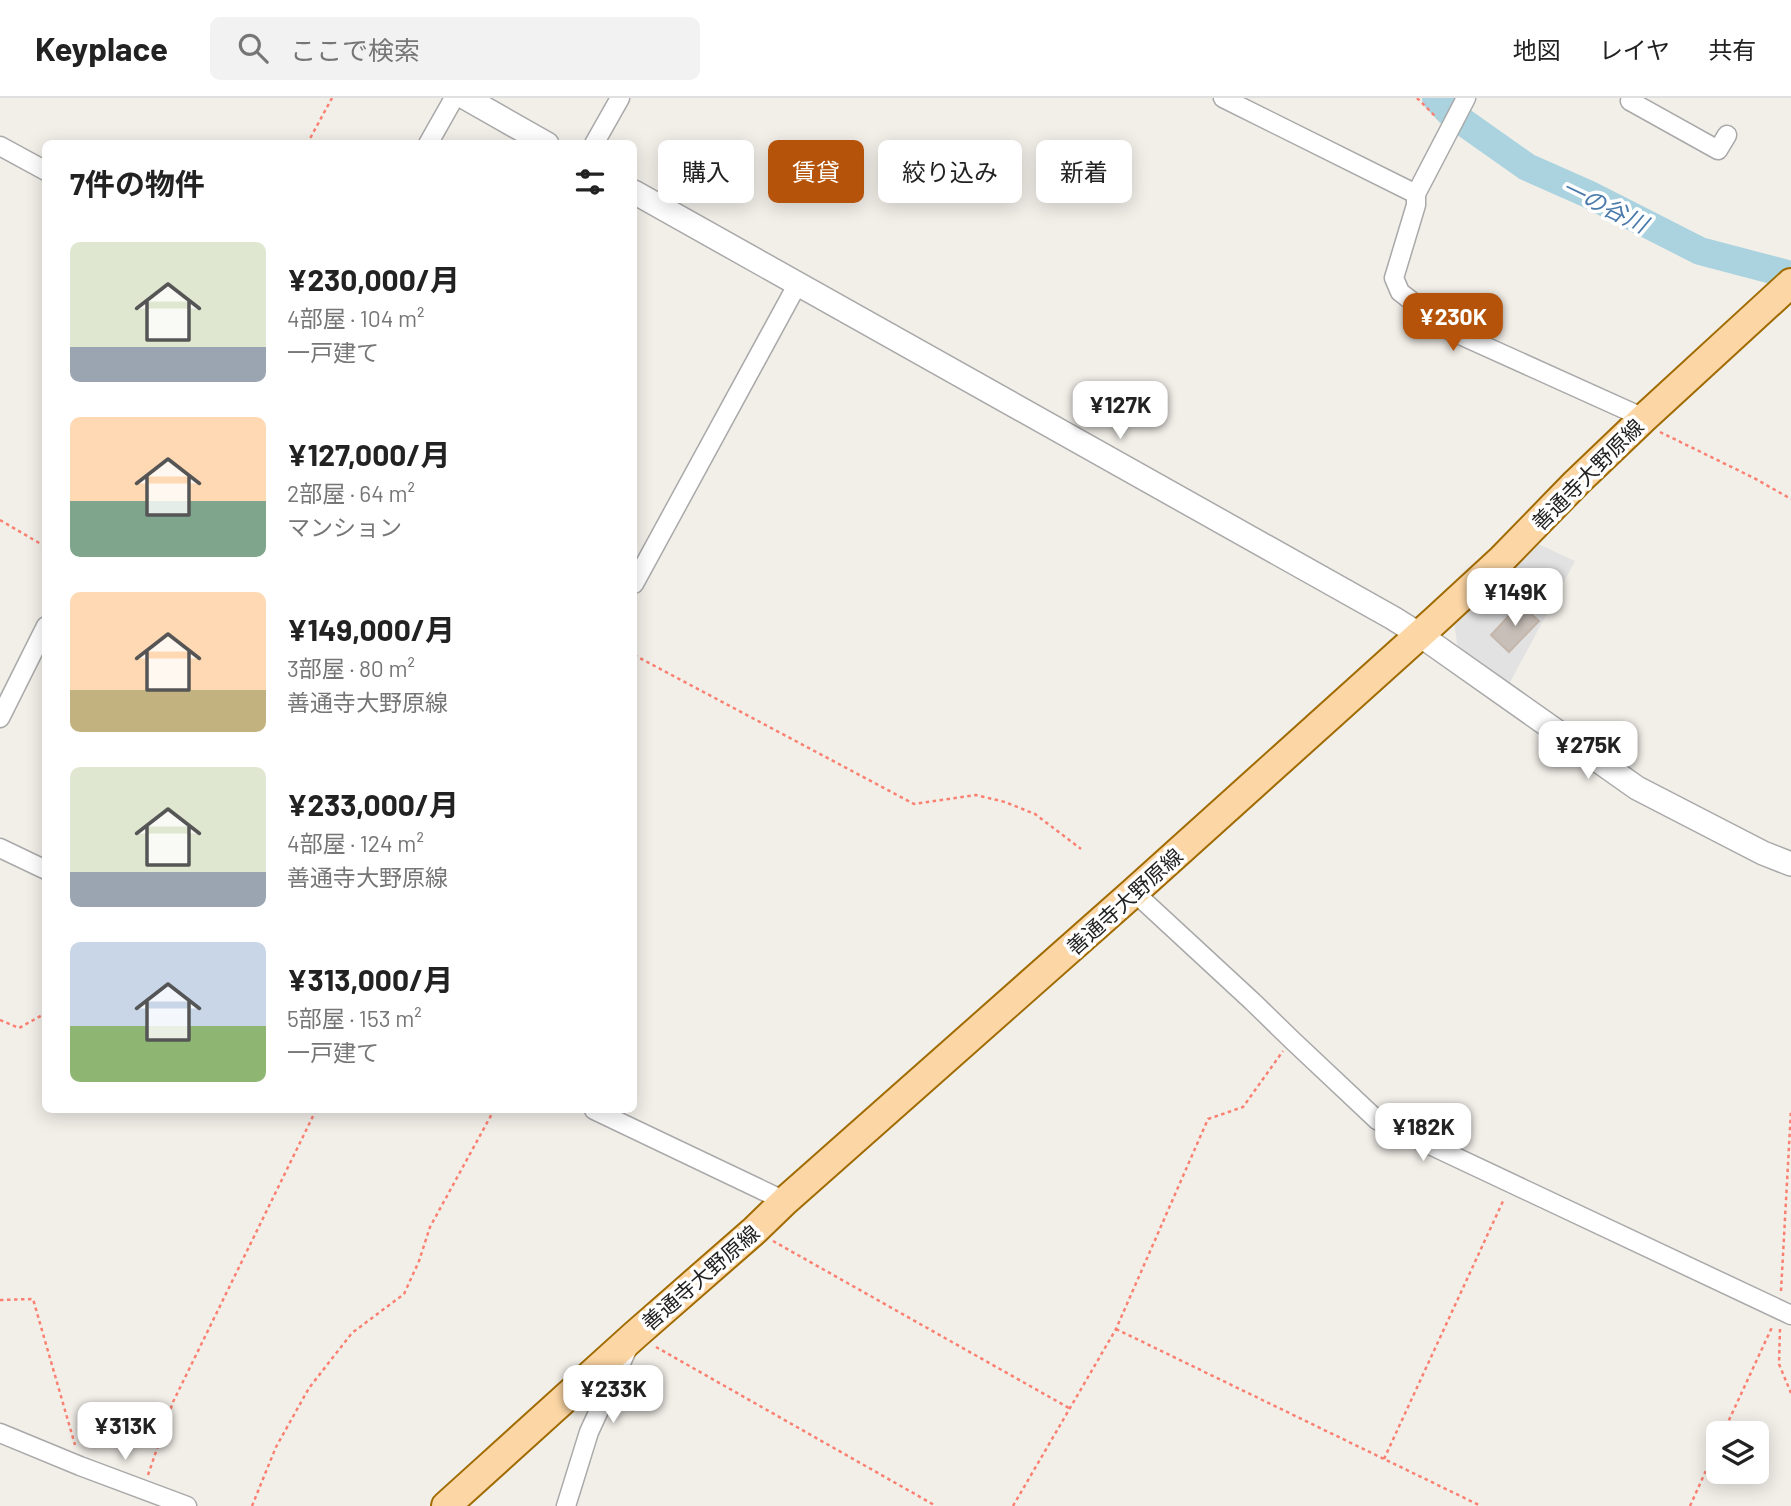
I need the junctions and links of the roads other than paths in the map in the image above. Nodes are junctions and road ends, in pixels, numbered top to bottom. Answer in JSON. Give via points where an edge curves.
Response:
{"nodes":[{"id":1,"x":454,"y":98,"type":"edge"},
{"id":2,"x":466,"y":98,"type":"edge"},
{"id":3,"x":620,"y":98,"type":"edge"},
{"id":4,"x":1223,"y":98,"type":"edge"},
{"id":5,"x":1632,"y":98,"type":"edge"},
{"id":6,"x":1457,"y":117,"type":"edge"},
{"id":7,"x":1727,"y":135,"type":"dead end"},
{"id":8,"x":430,"y":140,"type":"edge"},
{"id":9,"x":540,"y":140,"type":"edge"},
{"id":10,"x":596,"y":140,"type":"edge"},
{"id":11,"x":0,"y":146,"type":"edge"},
{"id":12,"x":42,"y":169,"type":"edge"},
{"id":13,"x":637,"y":194,"type":"edge"},
{"id":14,"x":1416,"y":194,"type":"junction"},
{"id":15,"x":797,"y":285,"type":"junction"},
{"id":16,"x":1788,"y":285,"type":"edge"},
{"id":17,"x":1644,"y":418,"type":"junction"},
{"id":18,"x":637,"y":578,"type":"edge"},
{"id":19,"x":42,"y":634,"type":"edge"},
{"id":20,"x":1420,"y":635,"type":"junction"},
{"id":21,"x":0,"y":718,"type":"edge"},
{"id":22,"x":0,"y":848,"type":"edge"},
{"id":23,"x":1791,"y":864,"type":"edge"},
{"id":24,"x":42,"y":868,"type":"edge"},
{"id":25,"x":1134,"y":892,"type":"junction"},
{"id":26,"x":600,"y":1113,"type":"edge"},
{"id":27,"x":785,"y":1201,"type":"junction"},
{"id":28,"x":1785,"y":1313,"type":"edge"},
{"id":29,"x":635,"y":1335,"type":"junction"},
{"id":30,"x":0,"y":1433,"type":"edge"},
{"id":31,"x":187,"y":1506,"type":"edge"},
{"id":32,"x":446,"y":1506,"type":"edge"},
{"id":33,"x":566,"y":1506,"type":"edge"}],
"edges":[{"from":1,"to":8,"type":"street"},
{"from":2,"to":9,"type":"street"},
{"from":3,"to":10,"type":"street"},
{"from":4,"to":14,"type":"street"},
{"from":5,"to":7,"type":"street","via":[[1630,101],[1718,150]]},
{"from":6,"to":14,"type":"street"},
{"from":11,"to":12,"type":"street"},
{"from":13,"to":15,"type":"street"},
{"from":14,"to":17,"type":"street","via":[[1394,278],[1399,292],[1449,330]]},
{"from":15,"to":18,"type":"street"},
{"from":15,"to":20,"type":"street"},
{"from":16,"to":17,"type":"main road","name":"善通寺大野原線"},
{"from":17,"to":20,"type":"main road","name":"善通寺大野原線"},
{"from":19,"to":21,"type":"street"},
{"from":20,"to":23,"type":"street","via":[[1637,788]]},
{"from":20,"to":25,"type":"main road","name":"善通寺大野原線"},
{"from":22,"to":24,"type":"street"},
{"from":25,"to":27,"type":"main road","name":"善通寺大野原線"},
{"from":25,"to":28,"type":"street","via":[[1377,1120]]},
{"from":26,"to":27,"type":"street"},
{"from":27,"to":29,"type":"main road","name":"善通寺大野原線"},
{"from":29,"to":32,"type":"main road","name":"善通寺大野原線"},
{"from":29,"to":33,"type":"street","via":[[589,1432]]},
{"from":30,"to":31,"type":"street"}]}
